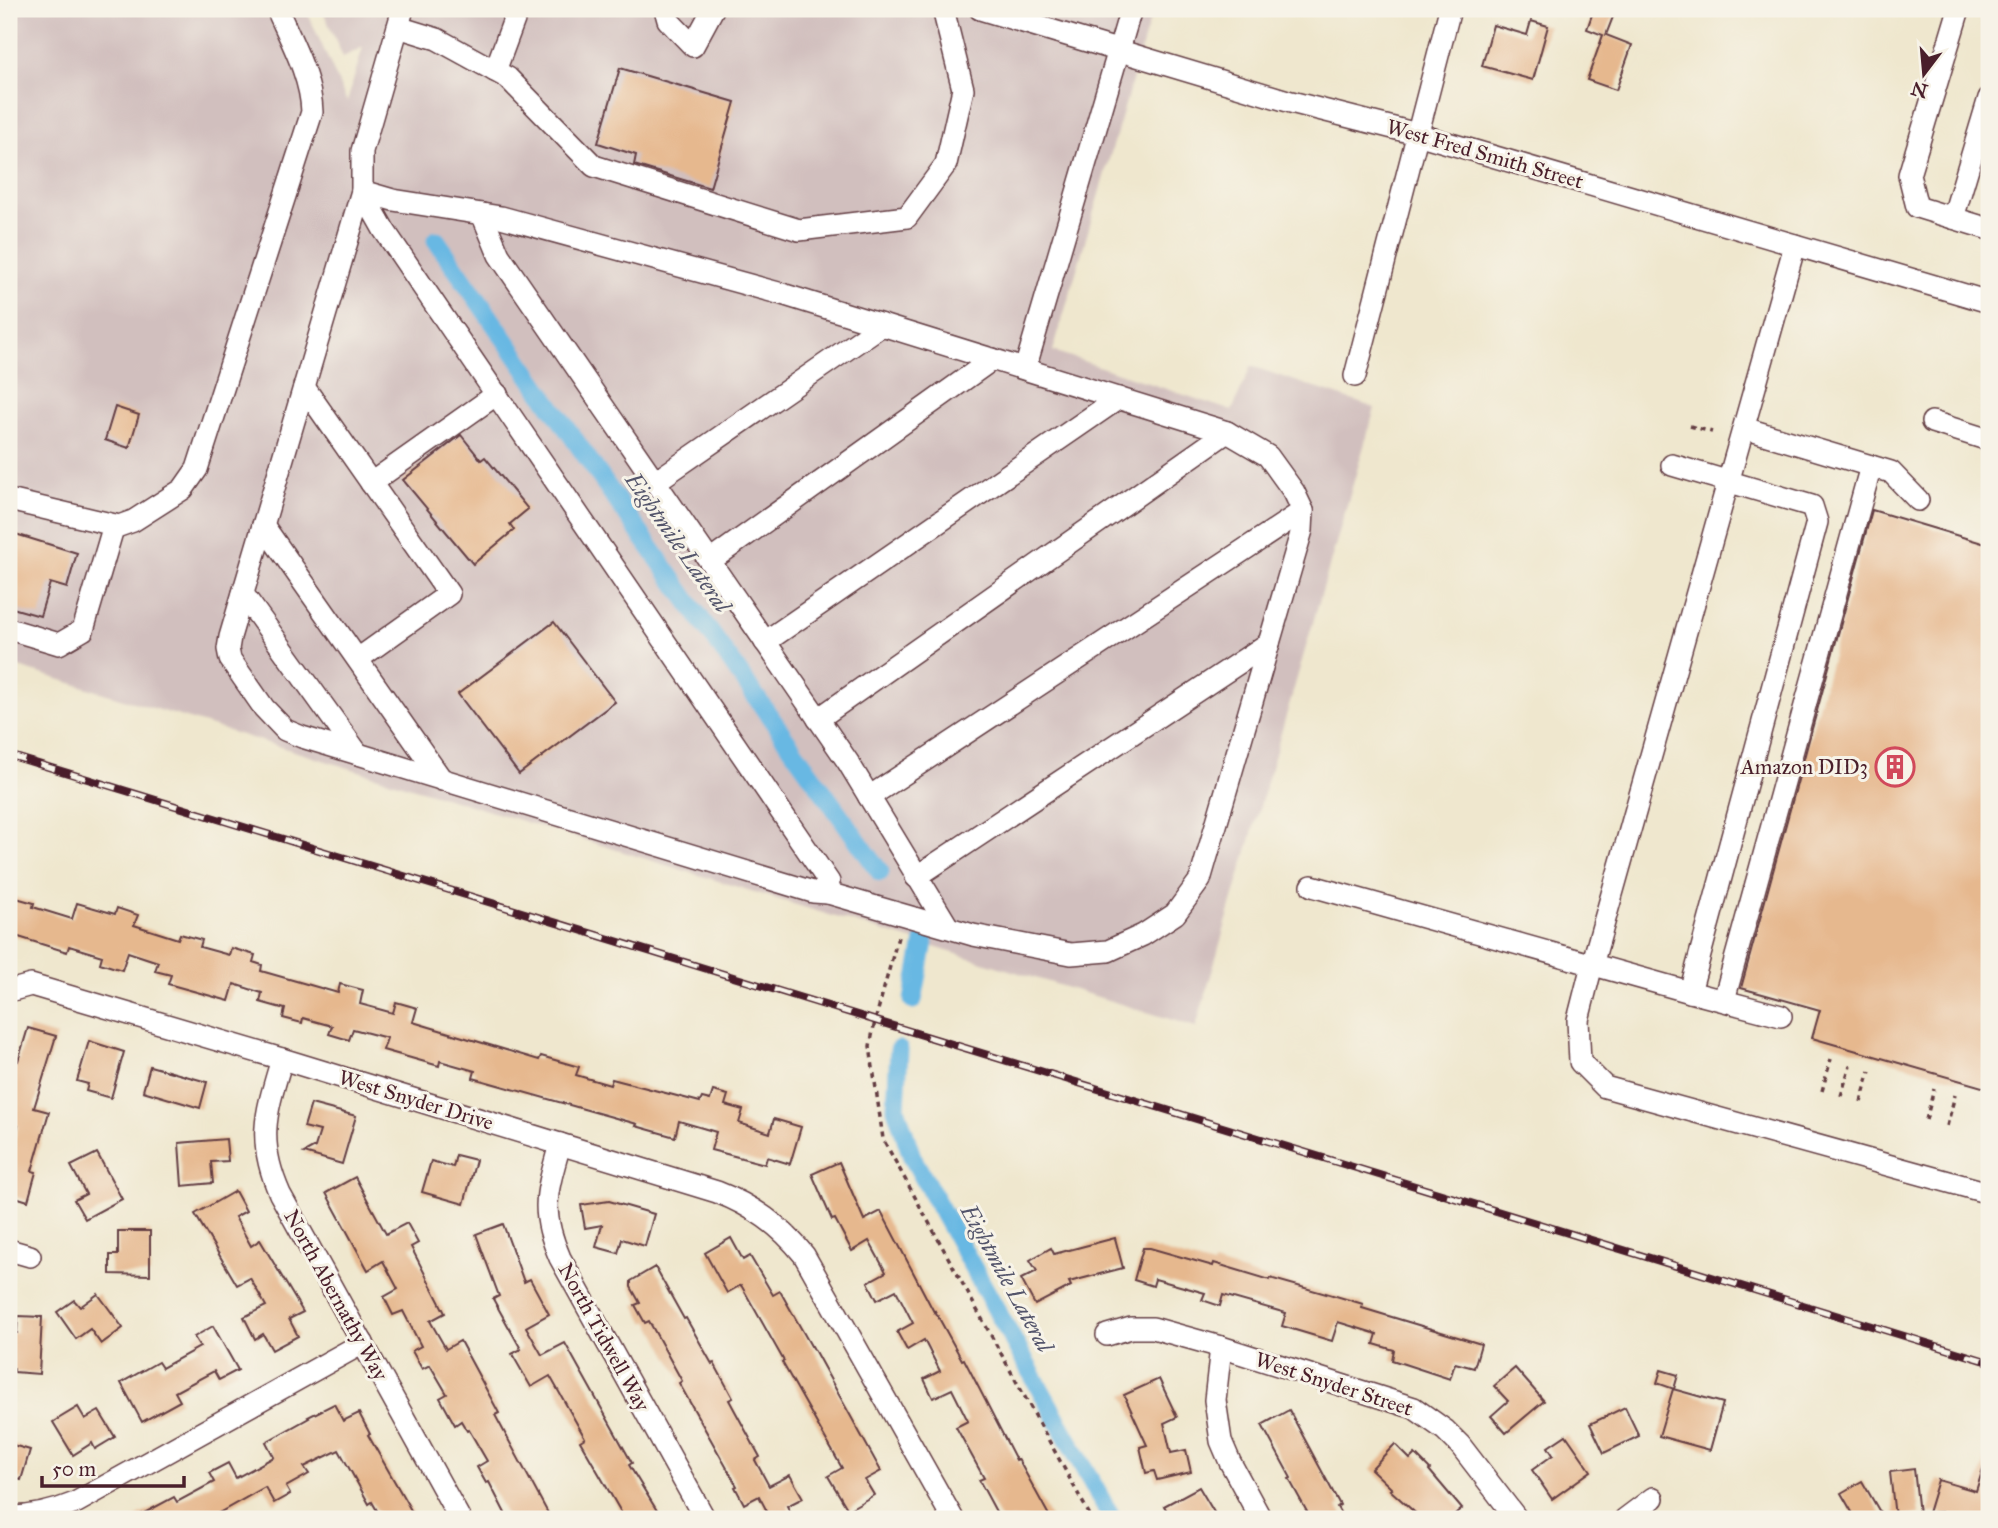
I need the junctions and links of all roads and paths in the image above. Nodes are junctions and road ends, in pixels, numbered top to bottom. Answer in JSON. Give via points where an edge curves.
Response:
{"nodes":[{"id":1,"x":277,"y":9,"type":"edge"},
{"id":2,"x":518,"y":9,"type":"edge"},
{"id":3,"x":665,"y":9,"type":"edge"},
{"id":4,"x":713,"y":9,"type":"edge"},
{"id":5,"x":943,"y":9,"type":"edge"},
{"id":6,"x":980,"y":9,"type":"edge"},
{"id":7,"x":1131,"y":9,"type":"edge"},
{"id":8,"x":1450,"y":9,"type":"edge"},
{"id":9,"x":1959,"y":9,"type":"edge"},
{"id":10,"x":401,"y":18,"type":"edge"},
{"id":11,"x":1118,"y":50,"type":"junction"},
{"id":12,"x":495,"y":71,"type":"junction"},
{"id":13,"x":1989,"y":98,"type":"edge"},
{"id":14,"x":1417,"y":134,"type":"junction"},
{"id":15,"x":362,"y":191,"type":"junction"},
{"id":16,"x":482,"y":214,"type":"junction"},
{"id":17,"x":1953,"y":218,"type":"junction"},
{"id":18,"x":1989,"y":229,"type":"edge"},
{"id":19,"x":1795,"y":244,"type":"junction"},
{"id":20,"x":1989,"y":302,"type":"edge"},
{"id":21,"x":882,"y":325,"type":"junction"},
{"id":22,"x":993,"y":359,"type":"junction"},
{"id":23,"x":1025,"y":369,"type":"junction"},
{"id":24,"x":1354,"y":376,"type":"dead end"},
{"id":25,"x":304,"y":387,"type":"junction"},
{"id":26,"x":496,"y":394,"type":"junction"},
{"id":27,"x":1119,"y":398,"type":"junction"},
{"id":28,"x":1932,"y":422,"type":"dead end"},
{"id":29,"x":1690,"y":426,"type":"dead end"},
{"id":30,"x":1744,"y":428,"type":"junction"},
{"id":31,"x":1227,"y":432,"type":"junction"},
{"id":32,"x":1712,"y":432,"type":"dead end"},
{"id":33,"x":1989,"y":440,"type":"edge"},
{"id":34,"x":1672,"y":465,"type":"dead end"},
{"id":35,"x":1871,"y":466,"type":"junction"},
{"id":36,"x":1729,"y":481,"type":"junction"},
{"id":37,"x":655,"y":482,"type":"junction"},
{"id":38,"x":371,"y":483,"type":"junction"},
{"id":39,"x":9,"y":500,"type":"edge"},
{"id":40,"x":1918,"y":500,"type":"dead end"},
{"id":41,"x":1303,"y":510,"type":"junction"},
{"id":42,"x":114,"y":525,"type":"junction"},
{"id":43,"x":263,"y":525,"type":"junction"},
{"id":44,"x":710,"y":561,"type":"junction"},
{"id":45,"x":243,"y":594,"type":"junction"},
{"id":46,"x":9,"y":629,"type":"edge"},
{"id":47,"x":765,"y":642,"type":"junction"},
{"id":48,"x":1269,"y":643,"type":"junction"},
{"id":49,"x":358,"y":659,"type":"junction"},
{"id":50,"x":818,"y":719,"type":"junction"},
{"id":51,"x":358,"y":754,"type":"junction"},
{"id":52,"x":442,"y":780,"type":"junction"},
{"id":53,"x":869,"y":797,"type":"junction"},
{"id":54,"x":916,"y":877,"type":"junction"},
{"id":55,"x":1312,"y":886,"type":"dead end"},
{"id":56,"x":828,"y":893,"type":"junction"},
{"id":57,"x":948,"y":928,"type":"junction"},
{"id":58,"x":898,"y":937,"type":"dead end"},
{"id":59,"x":1592,"y":965,"type":"junction"},
{"id":60,"x":9,"y":991,"type":"edge"},
{"id":61,"x":1690,"y":992,"type":"junction"},
{"id":62,"x":1724,"y":1000,"type":"junction"},
{"id":63,"x":1781,"y":1016,"type":"dead end"},
{"id":64,"x":282,"y":1059,"type":"junction"},
{"id":65,"x":1830,"y":1059,"type":"dead end"},
{"id":66,"x":1850,"y":1065,"type":"dead end"},
{"id":67,"x":1870,"y":1071,"type":"dead end"},
{"id":68,"x":1934,"y":1089,"type":"dead end"},
{"id":69,"x":1822,"y":1091,"type":"dead end"},
{"id":70,"x":1955,"y":1095,"type":"dead end"},
{"id":71,"x":1841,"y":1096,"type":"dead end"},
{"id":72,"x":1861,"y":1102,"type":"dead end"},
{"id":73,"x":1926,"y":1120,"type":"dead end"},
{"id":74,"x":1947,"y":1126,"type":"dead end"},
{"id":75,"x":560,"y":1144,"type":"junction"},
{"id":76,"x":1989,"y":1193,"type":"edge"},
{"id":77,"x":9,"y":1250,"type":"edge"},
{"id":78,"x":30,"y":1256,"type":"dead end"},
{"id":79,"x":1107,"y":1335,"type":"dead end"},
{"id":80,"x":363,"y":1343,"type":"junction"},
{"id":81,"x":1221,"y":1347,"type":"junction"},
{"id":82,"x":1653,"y":1498,"type":"dead end"},
{"id":83,"x":57,"y":1515,"type":"edge"},
{"id":84,"x":9,"y":1517,"type":"edge"},
{"id":85,"x":460,"y":1519,"type":"edge"},
{"id":86,"x":705,"y":1519,"type":"edge"},
{"id":87,"x":953,"y":1519,"type":"edge"},
{"id":88,"x":1092,"y":1519,"type":"edge"},
{"id":89,"x":1261,"y":1519,"type":"edge"},
{"id":90,"x":1517,"y":1519,"type":"edge"},
{"id":91,"x":1625,"y":1519,"type":"edge"}],
"edges":[{"from":1,"to":42,"type":"street","via":[[306,78],[312,112],[197,469],[183,489],[133,521]]},
{"from":2,"to":12,"type":"street"},
{"from":3,"to":4,"type":"street","via":[[668,20],[693,47]]},
{"from":5,"to":12,"type":"street","via":[[963,89],[946,164],[907,217],[799,230],[594,166],[508,78]]},
{"from":6,"to":11,"type":"street","name":"West Fred Smith Street"},
{"from":7,"to":11,"type":"street"},
{"from":8,"to":14,"type":"street"},
{"from":9,"to":17,"type":"street","via":[[1909,175],[1917,207]]},
{"from":10,"to":12,"type":"street"},
{"from":10,"to":15,"type":"street","via":[[362,151]]},
{"from":11,"to":14,"type":"street","name":"West Fred Smith Street"},
{"from":11,"to":23,"type":"street"},
{"from":13,"to":17,"type":"street"},
{"from":14,"to":19,"type":"street","name":"West Fred Smith Street"},
{"from":14,"to":24,"type":"street"},
{"from":15,"to":16,"type":"street"},
{"from":15,"to":25,"type":"street"},
{"from":15,"to":26,"type":"street"},
{"from":16,"to":21,"type":"street"},
{"from":16,"to":37,"type":"street","via":[[499,255]]},
{"from":17,"to":18,"type":"street"},
{"from":19,"to":20,"type":"street","name":"West Fred Smith Street"},
{"from":19,"to":30,"type":"street"},
{"from":21,"to":22,"type":"street"},
{"from":21,"to":37,"type":"street"},
{"from":22,"to":23,"type":"street"},
{"from":22,"to":44,"type":"street"},
{"from":23,"to":27,"type":"street"},
{"from":25,"to":38,"type":"street"},
{"from":25,"to":43,"type":"street"},
{"from":26,"to":38,"type":"street"},
{"from":26,"to":56,"type":"street","via":[[829,882]]},
{"from":27,"to":31,"type":"street"},
{"from":27,"to":47,"type":"street"},
{"from":28,"to":33,"type":"street"},
{"from":29,"to":32,"type":"path"},
{"from":30,"to":35,"type":"street"},
{"from":30,"to":36,"type":"street"},
{"from":31,"to":41,"type":"street","via":[[1268,456]]},
{"from":31,"to":50,"type":"street"},
{"from":34,"to":36,"type":"street"},
{"from":35,"to":40,"type":"street","via":[[1891,472]]},
{"from":35,"to":62,"type":"street"},
{"from":36,"to":59,"type":"street"},
{"from":36,"to":61,"type":"street","via":[[1812,506],[1817,522]]},
{"from":37,"to":44,"type":"street"},
{"from":38,"to":49,"type":"street","via":[[449,594]]},
{"from":39,"to":42,"type":"street"},
{"from":41,"to":48,"type":"street","via":[[1302,530]]},
{"from":41,"to":53,"type":"street"},
{"from":42,"to":46,"type":"street","via":[[83,630],[59,644]]},
{"from":43,"to":45,"type":"street"},
{"from":43,"to":49,"type":"street"},
{"from":44,"to":47,"type":"street"},
{"from":45,"to":51,"type":"street"},
{"from":45,"to":51,"type":"street","via":[[228,649],[230,659],[264,708],[285,730]]},
{"from":47,"to":50,"type":"street"},
{"from":48,"to":54,"type":"street"},
{"from":48,"to":57,"type":"street","via":[[1200,880],[1175,914],[1108,951],[1071,954]]},
{"from":49,"to":52,"type":"street"},
{"from":50,"to":53,"type":"street"},
{"from":51,"to":52,"type":"street"},
{"from":52,"to":56,"type":"street"},
{"from":53,"to":54,"type":"street"},
{"from":54,"to":57,"type":"street"},
{"from":55,"to":59,"type":"street"},
{"from":56,"to":57,"type":"street"},
{"from":58,"to":88,"type":"path","via":[[870,1046],[883,1139]]},
{"from":59,"to":61,"type":"street"},
{"from":59,"to":76,"type":"street","via":[[1578,1020],[1580,1062],[1605,1087]]},
{"from":60,"to":64,"type":"street","name":"West Snyder Drive","via":[[31,985]]},
{"from":61,"to":62,"type":"street"},
{"from":62,"to":63,"type":"street"},
{"from":64,"to":75,"type":"street","name":"West Snyder Drive"},
{"from":64,"to":80,"type":"street","name":"North Abernathy Way","via":[[265,1128],[270,1173]]},
{"from":65,"to":69,"type":"path"},
{"from":66,"to":71,"type":"path"},
{"from":67,"to":72,"type":"path"},
{"from":68,"to":73,"type":"path"},
{"from":70,"to":74,"type":"path"},
{"from":75,"to":86,"type":"street","name":"North Tidwell Way","via":[[547,1193],[551,1237]]},
{"from":75,"to":87,"type":"street","name":"West Snyder Drive","via":[[737,1200],[790,1237]]},
{"from":77,"to":78,"type":"street"},
{"from":79,"to":81,"type":"street","name":"West Snyder Street","via":[[1153,1328]]},
{"from":80,"to":83,"type":"street"},
{"from":80,"to":85,"type":"street","name":"North Abernathy Way"},
{"from":81,"to":89,"type":"street","via":[[1215,1400],[1221,1441]]},
{"from":81,"to":90,"type":"street","name":"West Snyder Street","via":[[1413,1408],[1460,1445]]},
{"from":82,"to":91,"type":"street"},
{"from":83,"to":84,"type":"street"}]}
